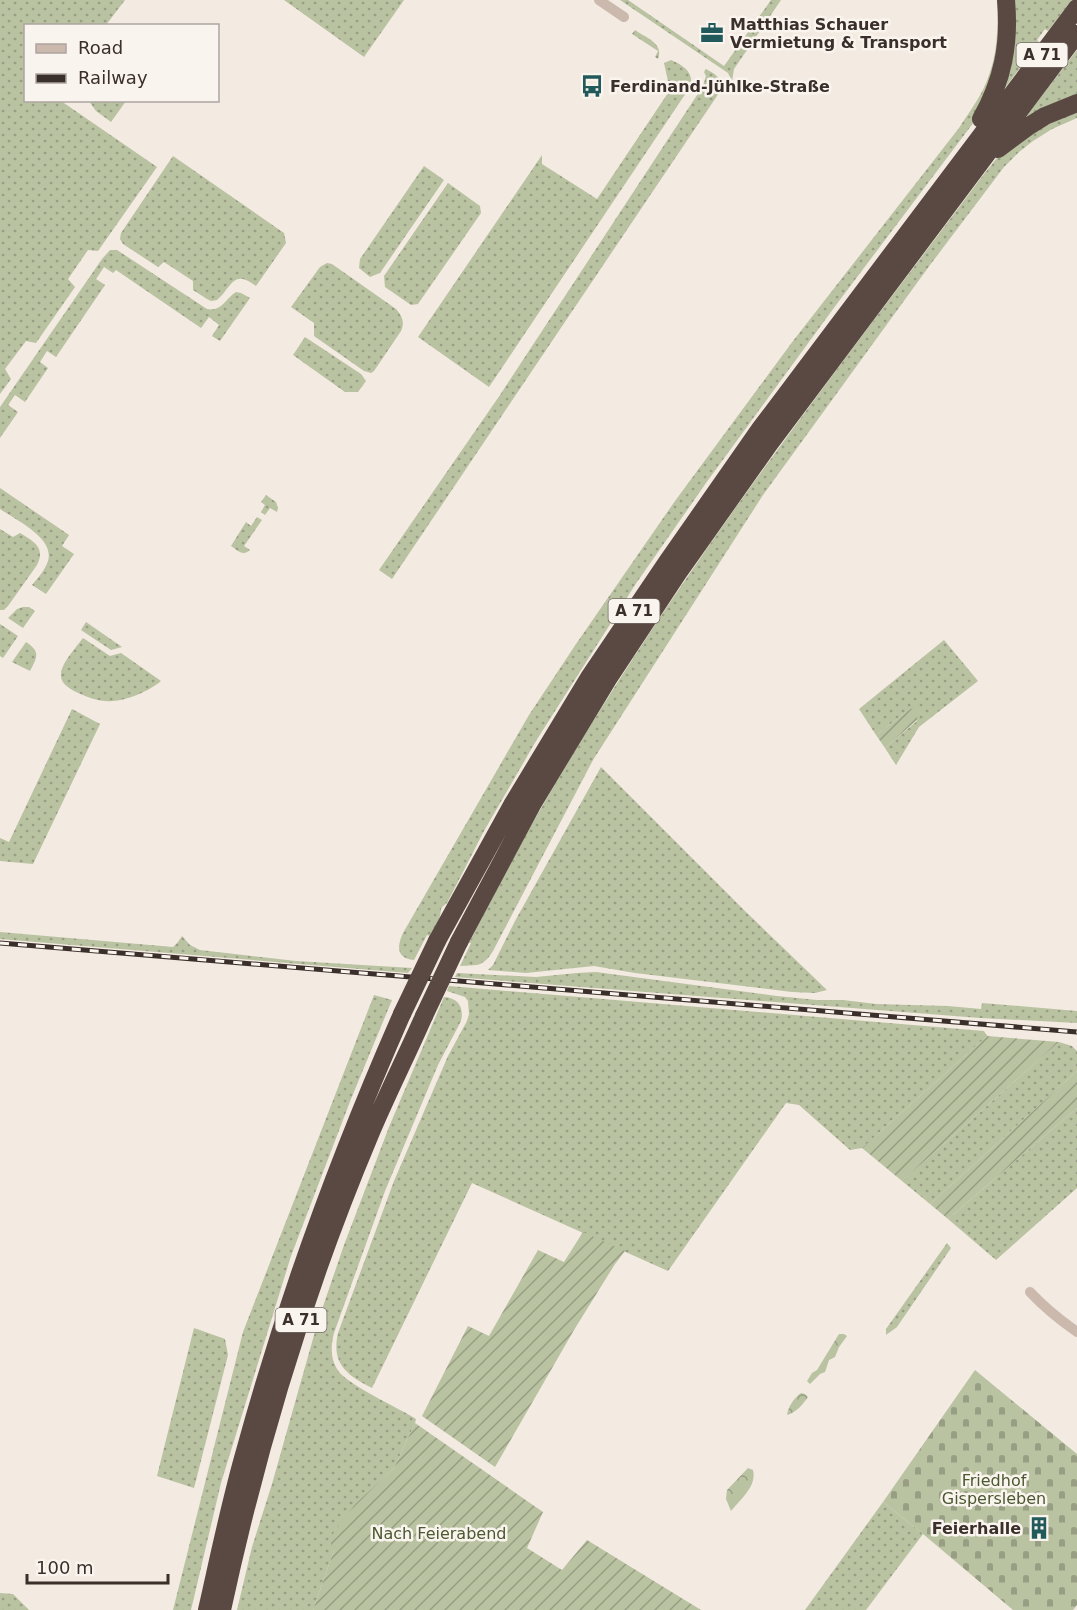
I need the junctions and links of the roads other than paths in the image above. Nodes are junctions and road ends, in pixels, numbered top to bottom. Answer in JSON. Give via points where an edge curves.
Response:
{"nodes":[{"id":1,"x":599,"y":0,"type":"edge"},
{"id":2,"x":1006,"y":0,"type":"edge"},
{"id":3,"x":1077,"y":8,"type":"edge"},
{"id":4,"x":624,"y":17,"type":"dead end"},
{"id":5,"x":1077,"y":34,"type":"edge"},
{"id":6,"x":1077,"y":103,"type":"edge"},
{"id":7,"x":976,"y":154,"type":"junction"},
{"id":8,"x":1030,"y":1292,"type":"dead end"},
{"id":9,"x":1076,"y":1330,"type":"edge"},
{"id":10,"x":207,"y":1610,"type":"edge"},
{"id":11,"x":222,"y":1610,"type":"edge"}],
"edges":[{"from":1,"to":4,"type":"street"},
{"from":2,"to":7,"type":"highway","via":[[1005,59],[1000,80],[979,123]]},
{"from":3,"to":7,"type":"highway","number":"A 71"},
{"from":5,"to":7,"type":"highway","number":"A 71"},
{"from":6,"to":7,"type":"highway"},
{"from":7,"to":10,"type":"highway","number":"A 71","bridge":true,"via":[[760,429],[667,562],[597,666],[512,805],[437,941],[350,1137],[312,1240],[245,1450]]},
{"from":7,"to":11,"type":"highway","number":"A 71","bridge":true,"via":[[678,573],[608,679],[533,803],[459,942],[369,1136],[327,1244],[287,1360],[238,1534]]},
{"from":8,"to":9,"type":"street"}]}
